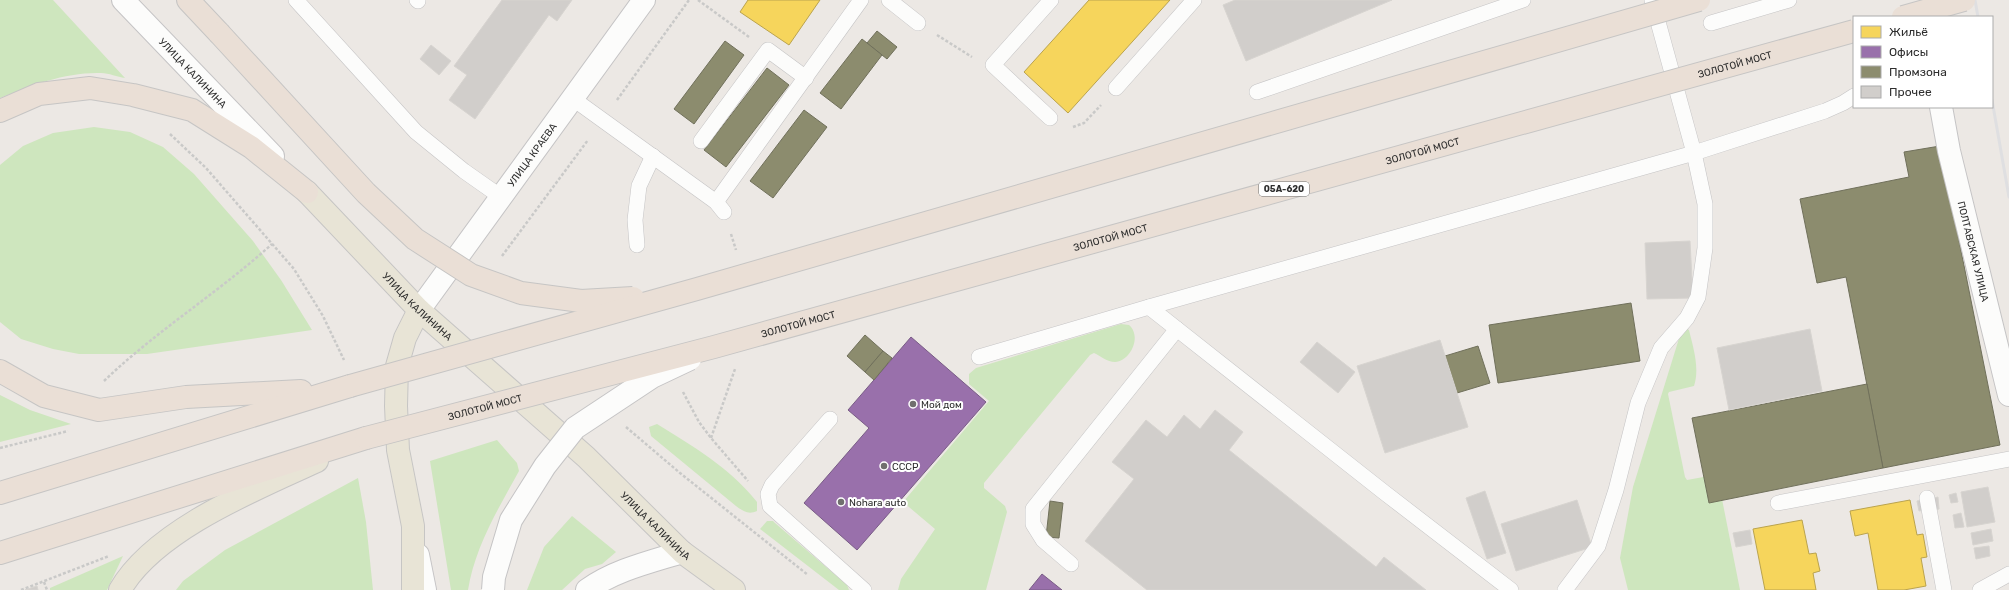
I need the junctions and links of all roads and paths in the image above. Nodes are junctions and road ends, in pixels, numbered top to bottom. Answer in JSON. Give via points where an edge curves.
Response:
{"nodes":[{"id":1,"x":123,"y":0,"type":"edge"},
{"id":2,"x":188,"y":0,"type":"edge"},
{"id":3,"x":296,"y":0,"type":"edge"},
{"id":4,"x":644,"y":0,"type":"edge"},
{"id":5,"x":689,"y":0,"type":"edge"},
{"id":6,"x":698,"y":0,"type":"edge"},
{"id":7,"x":861,"y":0,"type":"edge"},
{"id":8,"x":889,"y":0,"type":"edge"},
{"id":9,"x":1051,"y":0,"type":"edge"},
{"id":10,"x":1194,"y":0,"type":"edge"},
{"id":11,"x":1523,"y":0,"type":"edge"},
{"id":12,"x":1652,"y":0,"type":"edge"},
{"id":13,"x":1699,"y":0,"type":"edge"},
{"id":14,"x":1789,"y":0,"type":"edge"},
{"id":15,"x":1926,"y":0,"type":"edge"},
{"id":16,"x":1964,"y":0,"type":"edge"},
{"id":17,"x":1907,"y":16,"type":"edge"},
{"id":18,"x":1927,"y":16,"type":"edge"},
{"id":19,"x":918,"y":23,"type":"joint"},
{"id":20,"x":1711,"y":23,"type":"dead end"},
{"id":21,"x":733,"y":24,"type":"dead end"},
{"id":22,"x":1853,"y":31,"type":"edge"},
{"id":23,"x":993,"y":65,"type":"junction"},
{"id":24,"x":806,"y":78,"type":"junction"},
{"id":25,"x":1116,"y":88,"type":"joint"},
{"id":26,"x":1257,"y":92,"type":"dead end"},
{"id":27,"x":1853,"y":97,"type":"edge"},
{"id":28,"x":572,"y":98,"type":"junction"},
{"id":29,"x":1941,"y":108,"type":"edge"},
{"id":30,"x":0,"y":111,"type":"edge"},
{"id":31,"x":1050,"y":118,"type":"joint"},
{"id":32,"x":603,"y":120,"type":"junction"},
{"id":33,"x":165,"y":132,"type":"dead end"},
{"id":34,"x":701,"y":141,"type":"dead end"},
{"id":35,"x":1694,"y":153,"type":"junction"},
{"id":36,"x":653,"y":156,"type":"junction"},
{"id":37,"x":307,"y":192,"type":"junction"},
{"id":38,"x":501,"y":197,"type":"junction"},
{"id":39,"x":272,"y":244,"type":"junction"},
{"id":40,"x":637,"y":245,"type":"dead end"},
{"id":41,"x":501,"y":257,"type":"dead end"},
{"id":42,"x":698,"y":289,"type":"junction"},
{"id":43,"x":1149,"y":307,"type":"junction"},
{"id":44,"x":419,"y":310,"type":"junction"},
{"id":45,"x":1177,"y":329,"type":"junction"},
{"id":46,"x":714,"y":347,"type":"junction"},
{"id":47,"x":979,"y":357,"type":"dead end"},
{"id":48,"x":0,"y":371,"type":"edge"},
{"id":49,"x":348,"y":376,"type":"junction"},
{"id":50,"x":98,"y":386,"type":"dead end"},
{"id":51,"x":2009,"y":396,"type":"edge"},
{"id":52,"x":99,"y":410,"type":"junction"},
{"id":53,"x":830,"y":419,"type":"dead end"},
{"id":54,"x":623,"y":424,"type":"dead end"},
{"id":55,"x":366,"y":438,"type":"junction"},
{"id":56,"x":0,"y":448,"type":"edge"},
{"id":57,"x":2009,"y":459,"type":"edge"},
{"id":58,"x":0,"y":493,"type":"edge"},
{"id":59,"x":1926,"y":498,"type":"dead end"},
{"id":60,"x":1778,"y":503,"type":"dead end"},
{"id":61,"x":413,"y":526,"type":"junction"},
{"id":62,"x":682,"y":552,"type":"junction"},
{"id":63,"x":0,"y":553,"type":"edge"},
{"id":64,"x":113,"y":555,"type":"dead end"},
{"id":65,"x":1071,"y":564,"type":"dead end"},
{"id":66,"x":2009,"y":574,"type":"edge"},
{"id":67,"x":809,"y":576,"type":"dead end"},
{"id":68,"x":44,"y":582,"type":"junction"},
{"id":69,"x":21,"y":590,"type":"edge"},
{"id":70,"x":47,"y":590,"type":"edge"},
{"id":71,"x":120,"y":590,"type":"edge"},
{"id":72,"x":413,"y":590,"type":"edge"},
{"id":73,"x":425,"y":590,"type":"edge"},
{"id":74,"x":493,"y":590,"type":"edge"},
{"id":75,"x":587,"y":590,"type":"edge"},
{"id":76,"x":734,"y":590,"type":"edge"},
{"id":77,"x":864,"y":590,"type":"edge"},
{"id":78,"x":1511,"y":590,"type":"edge"},
{"id":79,"x":1565,"y":590,"type":"edge"},
{"id":80,"x":1944,"y":590,"type":"edge"},
{"id":81,"x":1980,"y":590,"type":"edge"}],
"edges":[{"from":1,"to":37,"type":"main road","name":"УЛИЦА КАЛИНИНА"},
{"from":2,"to":42,"type":"highway","bridge":true,"via":[[366,192],[416,239],[471,275],[521,293],[582,301],[634,298]]},
{"from":3,"to":38,"type":"lane","via":[[416,132]]},
{"from":4,"to":28,"type":"main road","name":"УЛИЦА КРАЕВА"},
{"from":5,"to":32,"type":"path"},
{"from":6,"to":21,"type":"path"},
{"from":7,"to":24,"type":"lane"},
{"from":8,"to":19,"type":"lane"},
{"from":9,"to":23,"type":"lane"},
{"from":10,"to":25,"type":"lane"},
{"from":11,"to":26,"type":"lane"},
{"from":12,"to":35,"type":"lane"},
{"from":13,"to":42,"type":"highway","bridge":true},
{"from":14,"to":20,"type":"lane"},
{"from":15,"to":18,"type":"main road"},
{"from":16,"to":17,"type":"highway","bridge":true},
{"from":19,"to":23,"type":"path","via":[[971,57]]},
{"from":22,"to":46,"type":"highway","name":"ЗОЛОТОЙ МОСТ","number":"05А-620","bridge":true},
{"from":23,"to":31,"type":"lane"},
{"from":24,"to":34,"type":"lane","via":[[768,50]]},
{"from":24,"to":36,"type":"lane","via":[[720,207]]},
{"from":25,"to":31,"type":"path","via":[[1084,123],[1071,127],[1057,124]]},
{"from":27,"to":35,"type":"lane","via":[[1825,111]]},
{"from":28,"to":32,"type":"lane"},
{"from":28,"to":38,"type":"main road","name":"УЛИЦА КРАЕВА"},
{"from":29,"to":51,"type":"main road","name":"ПОЛТАВСКАЯ УЛИЦА","via":[[1949,151]]},
{"from":30,"to":37,"type":"highway","via":[[38,94],[90,88],[133,95],[192,110],[251,147]]},
{"from":32,"to":36,"type":"lane"},
{"from":32,"to":41,"type":"path"},
{"from":33,"to":39,"type":"path","via":[[172,135],[206,168]]},
{"from":35,"to":43,"type":"lane"},
{"from":35,"to":79,"type":"lane","via":[[1705,204],[1705,248],[1698,297],[1687,318],[1661,348],[1638,403],[1616,490],[1598,546]]},
{"from":36,"to":40,"type":"lane","via":[[639,186],[635,220]]},
{"from":37,"to":44,"type":"main road","name":"УЛИЦА КАЛИНИНА"},
{"from":38,"to":44,"type":"main road","name":"УЛИЦА КРАЕВА"},
{"from":39,"to":49,"type":"path","via":[[294,269],[323,316]]},
{"from":39,"to":50,"type":"path","via":[[131,356]]},
{"from":42,"to":49,"type":"highway","bridge":true},
{"from":43,"to":45,"type":"lane"},
{"from":43,"to":47,"type":"lane"},
{"from":44,"to":61,"type":"main road","via":[[405,338],[397,366],[398,450]]},
{"from":44,"to":62,"type":"main road","name":"УЛИЦА КАЛИНИНА","via":[[586,457]]},
{"from":45,"to":65,"type":"lane","via":[[1033,509],[1033,524],[1043,540]]},
{"from":45,"to":78,"type":"lane"},
{"from":46,"to":55,"type":"highway","name":"ЗОЛОТОЙ МОСТ","bridge":true},
{"from":46,"to":74,"type":"main road","bridge":true,"via":[[652,377],[575,428],[545,466],[511,520],[494,577]]},
{"from":48,"to":52,"type":"highway","via":[[44,396]]},
{"from":49,"to":52,"type":"highway","via":[[274,394],[186,398]]},
{"from":49,"to":58,"type":"highway"},
{"from":52,"to":56,"type":"path","via":[[94,424]]},
{"from":53,"to":77,"type":"lane","via":[[772,485],[768,494],[770,506]]},
{"from":54,"to":67,"type":"path"},
{"from":55,"to":63,"type":"highway","name":"ЗОЛОТОЙ МОСТ"},
{"from":55,"to":71,"type":"main road","via":[[203,517],[151,552]]},
{"from":57,"to":60,"type":"lane"},
{"from":59,"to":80,"type":"lane"},
{"from":61,"to":72,"type":"main road"},
{"from":61,"to":73,"type":"main road"},
{"from":62,"to":75,"type":"main road","via":[[632,567],[598,582]]},
{"from":62,"to":76,"type":"main road","name":"УЛИЦА КАЛИНИНА"},
{"from":64,"to":68,"type":"path"},
{"from":66,"to":81,"type":"lane"},
{"from":68,"to":69,"type":"path"},
{"from":68,"to":70,"type":"path"}]}
